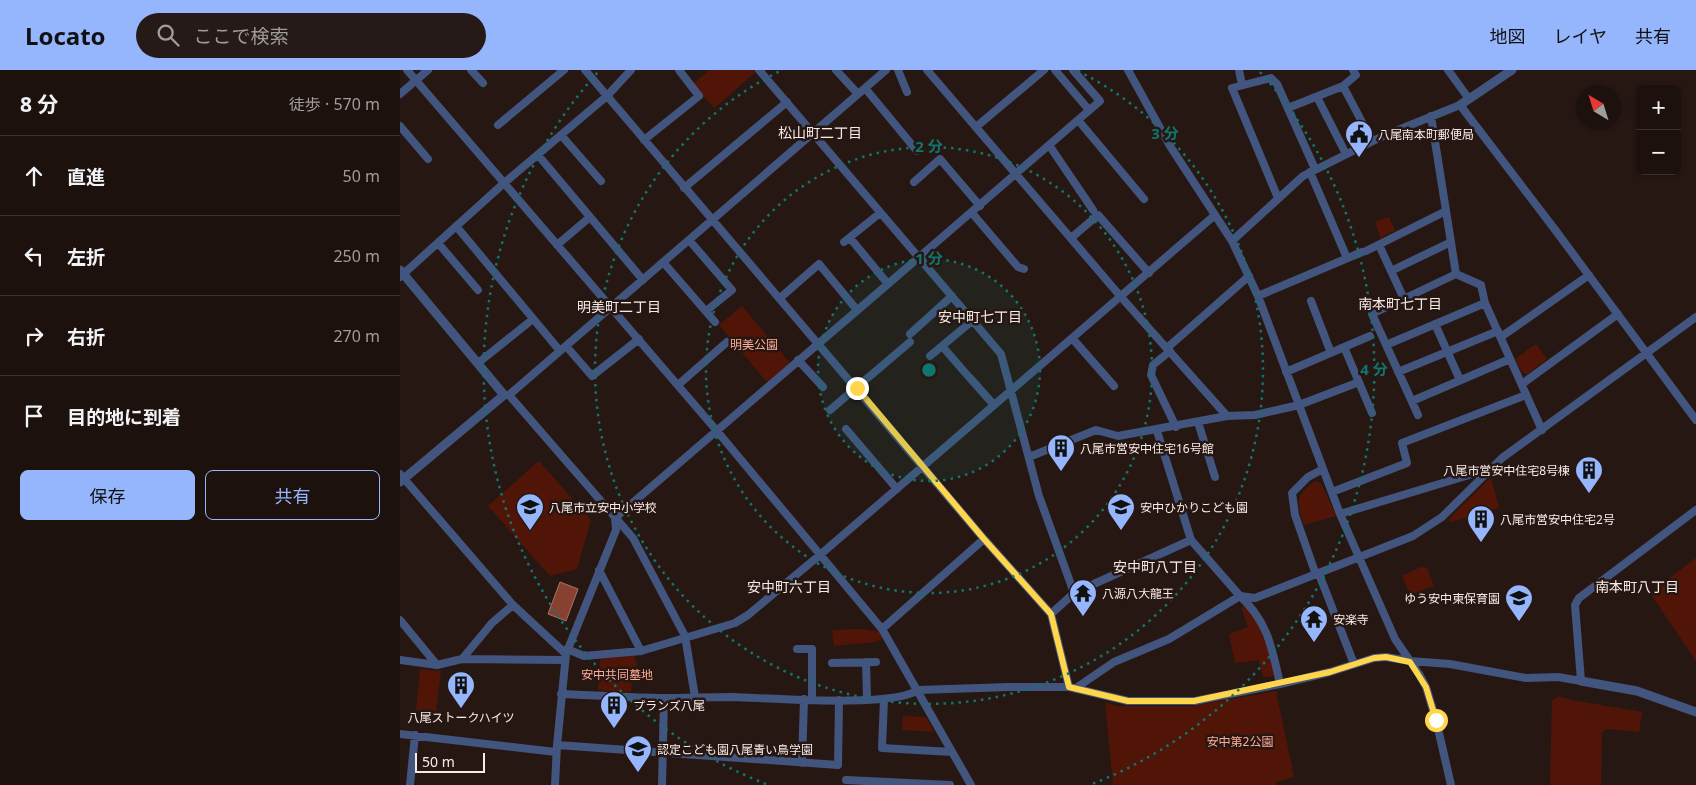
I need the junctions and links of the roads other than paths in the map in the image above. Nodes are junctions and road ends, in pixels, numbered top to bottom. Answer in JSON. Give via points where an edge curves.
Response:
{"nodes":[{"id":1,"x":407,"y":70,"type":"edge"},
{"id":2,"x":428,"y":70,"type":"edge"},
{"id":3,"x":471,"y":70,"type":"edge"},
{"id":4,"x":564,"y":70,"type":"edge"},
{"id":5,"x":585,"y":70,"type":"edge"},
{"id":6,"x":631,"y":70,"type":"edge"},
{"id":7,"x":679,"y":70,"type":"edge"},
{"id":8,"x":759,"y":70,"type":"edge"},
{"id":9,"x":836,"y":70,"type":"edge"},
{"id":10,"x":886,"y":70,"type":"edge"},
{"id":11,"x":898,"y":70,"type":"edge"},
{"id":12,"x":927,"y":70,"type":"edge"},
{"id":13,"x":1044,"y":70,"type":"edge"},
{"id":14,"x":1055,"y":70,"type":"edge"},
{"id":15,"x":1073,"y":70,"type":"edge"},
{"id":16,"x":1128,"y":70,"type":"edge"},
{"id":17,"x":1239,"y":70,"type":"edge"},
{"id":18,"x":1353,"y":70,"type":"edge"},
{"id":19,"x":1448,"y":70,"type":"edge"},
{"id":20,"x":1512,"y":70,"type":"edge"},
{"id":21,"x":416,"y":80,"type":"junction"},
{"id":22,"x":483,"y":83,"type":"dead end"},
{"id":23,"x":1242,"y":85,"type":"junction"},
{"id":24,"x":1344,"y":86,"type":"junction"},
{"id":25,"x":865,"y":88,"type":"junction"},
{"id":26,"x":907,"y":92,"type":"dead end"},
{"id":27,"x":400,"y":94,"type":"edge"},
{"id":28,"x":858,"y":94,"type":"junction"},
{"id":29,"x":607,"y":96,"type":"junction"},
{"id":30,"x":1316,"y":97,"type":"junction"},
{"id":31,"x":1470,"y":99,"type":"junction"},
{"id":32,"x":787,"y":102,"type":"junction"},
{"id":33,"x":1460,"y":105,"type":"junction"},
{"id":34,"x":1288,"y":108,"type":"junction"},
{"id":35,"x":1089,"y":110,"type":"junction"},
{"id":36,"x":1430,"y":116,"type":"junction"},
{"id":37,"x":1078,"y":120,"type":"junction"},
{"id":38,"x":400,"y":126,"type":"edge"},
{"id":39,"x":498,"y":126,"type":"dead end"},
{"id":40,"x":976,"y":127,"type":"junction"},
{"id":41,"x":812,"y":133,"type":"junction"},
{"id":42,"x":561,"y":136,"type":"junction"},
{"id":43,"x":644,"y":140,"type":"junction"},
{"id":44,"x":1372,"y":141,"type":"junction"},
{"id":45,"x":1049,"y":145,"type":"junction"},
{"id":46,"x":917,"y":151,"type":"dead end"},
{"id":47,"x":1346,"y":154,"type":"junction"},
{"id":48,"x":538,"y":155,"type":"junction"},
{"id":49,"x":428,"y":159,"type":"dead end"},
{"id":50,"x":1313,"y":171,"type":"junction"},
{"id":51,"x":1016,"y":174,"type":"junction"},
{"id":52,"x":601,"y":181,"type":"dead end"},
{"id":53,"x":914,"y":182,"type":"dead end"},
{"id":54,"x":503,"y":184,"type":"junction"},
{"id":55,"x":684,"y":188,"type":"junction"},
{"id":56,"x":1278,"y":198,"type":"junction"},
{"id":57,"x":1144,"y":199,"type":"dead end"},
{"id":58,"x":980,"y":206,"type":"junction"},
{"id":59,"x":1092,"y":210,"type":"dead end"},
{"id":60,"x":1446,"y":211,"type":"junction"},
{"id":61,"x":880,"y":212,"type":"junction"},
{"id":62,"x":972,"y":213,"type":"junction"},
{"id":63,"x":1215,"y":215,"type":"junction"},
{"id":64,"x":590,"y":217,"type":"junction"},
{"id":65,"x":712,"y":220,"type":"junction"},
{"id":66,"x":456,"y":226,"type":"junction"},
{"id":67,"x":1071,"y":238,"type":"junction"},
{"id":68,"x":689,"y":240,"type":"junction"},
{"id":69,"x":1232,"y":241,"type":"junction"},
{"id":70,"x":1451,"y":242,"type":"junction"},
{"id":71,"x":438,"y":243,"type":"junction"},
{"id":72,"x":557,"y":245,"type":"junction"},
{"id":73,"x":1378,"y":245,"type":"junction"},
{"id":74,"x":1347,"y":258,"type":"junction"},
{"id":75,"x":920,"y":259,"type":"junction"},
{"id":76,"x":663,"y":262,"type":"junction"},
{"id":77,"x":1024,"y":269,"type":"dead end"},
{"id":78,"x":1391,"y":271,"type":"junction"},
{"id":79,"x":1148,"y":273,"type":"junction"},
{"id":80,"x":401,"y":274,"type":"edge"},
{"id":81,"x":1456,"y":274,"type":"junction"},
{"id":82,"x":1589,"y":275,"type":"junction"},
{"id":83,"x":1249,"y":276,"type":"junction"},
{"id":84,"x":643,"y":280,"type":"junction"},
{"id":85,"x":888,"y":284,"type":"junction"},
{"id":86,"x":478,"y":290,"type":"dead end"},
{"id":87,"x":952,"y":296,"type":"junction"},
{"id":88,"x":1258,"y":296,"type":"junction"},
{"id":89,"x":1121,"y":297,"type":"junction"},
{"id":90,"x":780,"y":298,"type":"junction"},
{"id":91,"x":1404,"y":299,"type":"junction"},
{"id":92,"x":1311,"y":301,"type":"dead end"},
{"id":93,"x":1485,"y":303,"type":"junction"},
{"id":94,"x":611,"y":307,"type":"junction"},
{"id":95,"x":857,"y":310,"type":"junction"},
{"id":96,"x":706,"y":311,"type":"junction"},
{"id":97,"x":1618,"y":314,"type":"junction"},
{"id":98,"x":1696,"y":317,"type":"edge"},
{"id":99,"x":533,"y":319,"type":"junction"},
{"id":100,"x":972,"y":320,"type":"junction"},
{"id":101,"x":715,"y":322,"type":"dead end"},
{"id":102,"x":1435,"y":324,"type":"junction"},
{"id":103,"x":1499,"y":334,"type":"junction"},
{"id":104,"x":1370,"y":336,"type":"dead end"},
{"id":105,"x":1072,"y":338,"type":"junction"},
{"id":106,"x":639,"y":339,"type":"junction"},
{"id":107,"x":727,"y":342,"type":"dead end"},
{"id":108,"x":818,"y":342,"type":"junction"},
{"id":109,"x":1386,"y":345,"type":"junction"},
{"id":110,"x":942,"y":346,"type":"junction"},
{"id":111,"x":1344,"y":347,"type":"junction"},
{"id":112,"x":563,"y":349,"type":"junction"},
{"id":113,"x":1168,"y":349,"type":"junction"},
{"id":114,"x":1447,"y":352,"type":"junction"},
{"id":115,"x":1331,"y":353,"type":"junction"},
{"id":116,"x":1646,"y":354,"type":"junction"},
{"id":117,"x":930,"y":356,"type":"dead end"},
{"id":118,"x":1510,"y":359,"type":"junction"},
{"id":119,"x":798,"y":360,"type":"junction"},
{"id":120,"x":478,"y":362,"type":"junction"},
{"id":121,"x":1286,"y":372,"type":"junction"},
{"id":122,"x":1398,"y":372,"type":"junction"},
{"id":123,"x":1460,"y":380,"type":"junction"},
{"id":124,"x":1359,"y":382,"type":"junction"},
{"id":125,"x":1522,"y":384,"type":"junction"},
{"id":126,"x":678,"y":385,"type":"junction"},
{"id":127,"x":1114,"y":386,"type":"dead end"},
{"id":128,"x":823,"y":387,"type":"dead end"},
{"id":129,"x":857,"y":388,"type":"junction"},
{"id":130,"x":1010,"y":392,"type":"junction"},
{"id":131,"x":1526,"y":394,"type":"junction"},
{"id":132,"x":507,"y":395,"type":"junction"},
{"id":133,"x":1412,"y":401,"type":"junction"},
{"id":134,"x":994,"y":405,"type":"junction"},
{"id":135,"x":1299,"y":405,"type":"junction"},
{"id":136,"x":830,"y":410,"type":"dead end"},
{"id":137,"x":1372,"y":413,"type":"dead end"},
{"id":138,"x":1418,"y":415,"type":"dead end"},
{"id":139,"x":1227,"y":416,"type":"junction"},
{"id":140,"x":1696,"y":420,"type":"edge"},
{"id":141,"x":1198,"y":422,"type":"junction"},
{"id":142,"x":1176,"y":427,"type":"junction"},
{"id":143,"x":846,"y":429,"type":"dead end"},
{"id":144,"x":1542,"y":430,"type":"junction"},
{"id":145,"x":717,"y":431,"type":"junction"},
{"id":146,"x":1157,"y":431,"type":"junction"},
{"id":147,"x":1029,"y":458,"type":"junction"},
{"id":148,"x":923,"y":466,"type":"junction"},
{"id":149,"x":1490,"y":468,"type":"junction"},
{"id":150,"x":1323,"y":469,"type":"junction"},
{"id":151,"x":1215,"y":477,"type":"dead end"},
{"id":152,"x":401,"y":478,"type":"edge"},
{"id":153,"x":897,"y":489,"type":"junction"},
{"id":154,"x":1332,"y":492,"type":"junction"},
{"id":155,"x":1696,"y":510,"type":"edge"},
{"id":156,"x":1340,"y":514,"type":"junction"},
{"id":157,"x":615,"y":518,"type":"junction"},
{"id":158,"x":984,"y":539,"type":"junction"},
{"id":159,"x":1192,"y":540,"type":"junction"},
{"id":160,"x":821,"y":554,"type":"junction"},
{"id":161,"x":1361,"y":557,"type":"junction"},
{"id":162,"x":599,"y":570,"type":"junction"},
{"id":163,"x":1317,"y":574,"type":"junction"},
{"id":164,"x":1074,"y":593,"type":"junction"},
{"id":165,"x":1240,"y":596,"type":"junction"},
{"id":166,"x":512,"y":604,"type":"junction"},
{"id":167,"x":1051,"y":614,"type":"junction"},
{"id":168,"x":400,"y":620,"type":"edge"},
{"id":169,"x":882,"y":629,"type":"junction"},
{"id":170,"x":685,"y":636,"type":"junction"},
{"id":171,"x":798,"y":649,"type":"dead end"},
{"id":172,"x":641,"y":651,"type":"junction"},
{"id":173,"x":566,"y":655,"type":"junction"},
{"id":174,"x":462,"y":659,"type":"junction"},
{"id":175,"x":400,"y":660,"type":"edge"},
{"id":176,"x":866,"y":662,"type":"junction"},
{"id":177,"x":876,"y":662,"type":"dead end"},
{"id":178,"x":1410,"y":662,"type":"junction"},
{"id":179,"x":832,"y":664,"type":"dead end"},
{"id":180,"x":1354,"y":664,"type":"junction"},
{"id":181,"x":437,"y":665,"type":"junction"},
{"id":182,"x":1581,"y":681,"type":"junction"},
{"id":183,"x":1280,"y":684,"type":"junction"},
{"id":184,"x":1073,"y":688,"type":"junction"},
{"id":185,"x":918,"y":690,"type":"junction"},
{"id":186,"x":561,"y":694,"type":"junction"},
{"id":187,"x":696,"y":696,"type":"junction"},
{"id":188,"x":664,"y":698,"type":"junction"},
{"id":189,"x":808,"y":699,"type":"junction"},
{"id":190,"x":867,"y":699,"type":"junction"},
{"id":191,"x":884,"y":699,"type":"junction"},
{"id":192,"x":839,"y":700,"type":"junction"},
{"id":193,"x":1696,"y":712,"type":"edge"},
{"id":194,"x":400,"y":734,"type":"edge"},
{"id":195,"x":415,"y":735,"type":"junction"},
{"id":196,"x":556,"y":748,"type":"junction"},
{"id":197,"x":952,"y":752,"type":"junction"},
{"id":198,"x":663,"y":753,"type":"junction"},
{"id":199,"x":802,"y":763,"type":"junction"},
{"id":200,"x":846,"y":780,"type":"dead end"},
{"id":201,"x":881,"y":783,"type":"edge"},
{"id":202,"x":410,"y":785,"type":"edge"},
{"id":203,"x":556,"y":785,"type":"edge"},
{"id":204,"x":662,"y":785,"type":"edge"},
{"id":205,"x":950,"y":785,"type":"edge"},
{"id":206,"x":971,"y":785,"type":"edge"},
{"id":207,"x":1450,"y":785,"type":"edge"}],
"edges":[{"from":1,"to":21,"type":"street"},
{"from":2,"to":21,"type":"street"},
{"from":3,"to":22,"type":"street"},
{"from":4,"to":39,"type":"street"},
{"from":5,"to":29,"type":"street"},
{"from":6,"to":29,"type":"street"},
{"from":7,"to":43,"type":"street","via":[[699,96]]},
{"from":8,"to":32,"type":"street"},
{"from":9,"to":28,"type":"street"},
{"from":10,"to":25,"type":"street"},
{"from":11,"to":26,"type":"street"},
{"from":12,"to":40,"type":"street"},
{"from":13,"to":40,"type":"street"},
{"from":14,"to":35,"type":"street"},
{"from":15,"to":35,"type":"street","via":[[1100,101]]},
{"from":16,"to":63,"type":"street","via":[[1170,146]]},
{"from":17,"to":23,"type":"street"},
{"from":18,"to":24,"type":"street","via":[[1356,75]]},
{"from":19,"to":31,"type":"street"},
{"from":20,"to":31,"type":"street"},
{"from":21,"to":27,"type":"street"},
{"from":21,"to":54,"type":"street"},
{"from":23,"to":34,"type":"street","via":[[1272,78]]},
{"from":23,"to":56,"type":"street","via":[[1232,88]]},
{"from":24,"to":30,"type":"street"},
{"from":24,"to":44,"type":"street"},
{"from":25,"to":28,"type":"street"},
{"from":25,"to":46,"type":"street"},
{"from":28,"to":41,"type":"street"},
{"from":29,"to":42,"type":"street"},
{"from":29,"to":43,"type":"street"},
{"from":30,"to":34,"type":"street"},
{"from":30,"to":47,"type":"street"},
{"from":31,"to":33,"type":"street"},
{"from":32,"to":41,"type":"street"},
{"from":32,"to":55,"type":"street"},
{"from":33,"to":36,"type":"street"},
{"from":33,"to":82,"type":"street"},
{"from":34,"to":50,"type":"street"},
{"from":35,"to":37,"type":"street"},
{"from":36,"to":44,"type":"street"},
{"from":36,"to":60,"type":"street"},
{"from":37,"to":45,"type":"street"},
{"from":37,"to":57,"type":"street"},
{"from":38,"to":49,"type":"street"},
{"from":40,"to":51,"type":"street"},
{"from":41,"to":61,"type":"street"},
{"from":41,"to":65,"type":"street"},
{"from":42,"to":48,"type":"street"},
{"from":42,"to":52,"type":"street"},
{"from":43,"to":55,"type":"street"},
{"from":44,"to":47,"type":"street"},
{"from":45,"to":51,"type":"street"},
{"from":45,"to":59,"type":"street"},
{"from":47,"to":50,"type":"street"},
{"from":48,"to":54,"type":"street"},
{"from":48,"to":64,"type":"street"},
{"from":50,"to":56,"type":"street"},
{"from":50,"to":74,"type":"street"},
{"from":51,"to":58,"type":"street"},
{"from":51,"to":67,"type":"street"},
{"from":53,"to":58,"type":"street","via":[[940,159]]},
{"from":54,"to":66,"type":"street"},
{"from":54,"to":72,"type":"street"},
{"from":55,"to":65,"type":"street"},
{"from":56,"to":69,"type":"street"},
{"from":58,"to":62,"type":"street"},
{"from":60,"to":70,"type":"street"},
{"from":60,"to":73,"type":"street"},
{"from":61,"to":75,"type":"street"},
{"from":61,"to":85,"type":"street","via":[[847,240]]},
{"from":62,"to":75,"type":"street"},
{"from":62,"to":77,"type":"street","via":[[1018,267]]},
{"from":63,"to":69,"type":"street"},
{"from":63,"to":79,"type":"street"},
{"from":64,"to":72,"type":"street"},
{"from":64,"to":84,"type":"street"},
{"from":65,"to":68,"type":"street"},
{"from":65,"to":90,"type":"street"},
{"from":66,"to":71,"type":"street"},
{"from":66,"to":99,"type":"street"},
{"from":67,"to":79,"type":"street","via":[[1098,215]]},
{"from":67,"to":89,"type":"street"},
{"from":68,"to":76,"type":"street"},
{"from":68,"to":96,"type":"street","via":[[732,290]]},
{"from":69,"to":83,"type":"street"},
{"from":70,"to":78,"type":"street"},
{"from":70,"to":81,"type":"street"},
{"from":71,"to":80,"type":"street"},
{"from":71,"to":86,"type":"street"},
{"from":72,"to":94,"type":"street"},
{"from":73,"to":74,"type":"street"},
{"from":73,"to":78,"type":"street"},
{"from":74,"to":88,"type":"street"},
{"from":75,"to":85,"type":"street"},
{"from":75,"to":87,"type":"street"},
{"from":76,"to":84,"type":"street"},
{"from":76,"to":96,"type":"street"},
{"from":78,"to":91,"type":"street"},
{"from":79,"to":89,"type":"street"},
{"from":80,"to":120,"type":"street"},
{"from":81,"to":91,"type":"street"},
{"from":81,"to":93,"type":"street","via":[[1481,285]]},
{"from":82,"to":97,"type":"street"},
{"from":82,"to":103,"type":"street"},
{"from":83,"to":88,"type":"street"},
{"from":83,"to":113,"type":"street"},
{"from":84,"to":94,"type":"street"},
{"from":85,"to":95,"type":"street"},
{"from":87,"to":100,"type":"street"},
{"from":87,"to":129,"type":"street"},
{"from":88,"to":121,"type":"street"},
{"from":89,"to":105,"type":"street"},
{"from":89,"to":113,"type":"street"},
{"from":90,"to":95,"type":"street","via":[[819,264]]},
{"from":90,"to":108,"type":"street"},
{"from":91,"to":109,"type":"street","via":[[1372,314]]},
{"from":92,"to":115,"type":"street"},
{"from":93,"to":102,"type":"street"},
{"from":93,"to":103,"type":"street"},
{"from":94,"to":106,"type":"street"},
{"from":94,"to":112,"type":"street"},
{"from":95,"to":108,"type":"street"},
{"from":96,"to":101,"type":"street"},
{"from":97,"to":116,"type":"street"},
{"from":97,"to":125,"type":"street"},
{"from":98,"to":116,"type":"street"},
{"from":99,"to":112,"type":"street"},
{"from":99,"to":120,"type":"street"},
{"from":100,"to":110,"type":"street"},
{"from":100,"to":130,"type":"street","via":[[1001,354]]},
{"from":102,"to":109,"type":"street"},
{"from":102,"to":114,"type":"street"},
{"from":103,"to":114,"type":"street"},
{"from":103,"to":118,"type":"street"},
{"from":104,"to":111,"type":"street"},
{"from":105,"to":127,"type":"street"},
{"from":105,"to":130,"type":"street"},
{"from":106,"to":112,"type":"street","via":[[592,376]]},
{"from":106,"to":126,"type":"street"},
{"from":107,"to":126,"type":"street"},
{"from":108,"to":119,"type":"street"},
{"from":108,"to":129,"type":"street"},
{"from":109,"to":122,"type":"street"},
{"from":110,"to":117,"type":"street"},
{"from":110,"to":134,"type":"street"},
{"from":111,"to":115,"type":"street"},
{"from":111,"to":124,"type":"street"},
{"from":112,"to":132,"type":"street"},
{"from":113,"to":139,"type":"street"},
{"from":113,"to":142,"type":"street","via":[[1153,366],[1151,375]]},
{"from":114,"to":122,"type":"street"},
{"from":114,"to":123,"type":"street"},
{"from":115,"to":121,"type":"street"},
{"from":116,"to":140,"type":"street"},
{"from":116,"to":144,"type":"street"},
{"from":118,"to":123,"type":"street"},
{"from":118,"to":125,"type":"street"},
{"from":119,"to":128,"type":"street"},
{"from":119,"to":145,"type":"street"},
{"from":120,"to":132,"type":"street"},
{"from":121,"to":135,"type":"street"},
{"from":122,"to":133,"type":"street"},
{"from":123,"to":133,"type":"street"},
{"from":124,"to":135,"type":"street"},
{"from":124,"to":137,"type":"street"},
{"from":125,"to":131,"type":"street"},
{"from":126,"to":145,"type":"street"},
{"from":129,"to":136,"type":"street"},
{"from":129,"to":148,"type":"street"},
{"from":130,"to":134,"type":"street"},
{"from":130,"to":147,"type":"street"},
{"from":131,"to":144,"type":"street"},
{"from":131,"to":154,"type":"street","via":[[1402,443],[1407,463]]},
{"from":132,"to":152,"type":"street"},
{"from":132,"to":157,"type":"street"},
{"from":133,"to":138,"type":"street"},
{"from":134,"to":148,"type":"street"},
{"from":135,"to":139,"type":"street","via":[[1255,415]]},
{"from":135,"to":150,"type":"street"},
{"from":139,"to":141,"type":"street"},
{"from":141,"to":142,"type":"street"},
{"from":141,"to":151,"type":"street"},
{"from":142,"to":146,"type":"street"},
{"from":143,"to":153,"type":"street"},
{"from":144,"to":149,"type":"street"},
{"from":145,"to":157,"type":"street"},
{"from":145,"to":160,"type":"street"},
{"from":146,"to":147,"type":"street","via":[[1118,436],[1096,430]]},
{"from":146,"to":159,"type":"street"},
{"from":147,"to":164,"type":"street","via":[[1039,496]]},
{"from":148,"to":153,"type":"street"},
{"from":148,"to":158,"type":"street"},
{"from":149,"to":156,"type":"street"},
{"from":149,"to":161,"type":"street","via":[[1442,517],[1413,536]]},
{"from":150,"to":154,"type":"street"},
{"from":150,"to":163,"type":"street","via":[[1308,477],[1292,493],[1295,515]]},
{"from":152,"to":166,"type":"street"},
{"from":153,"to":160,"type":"street"},
{"from":154,"to":156,"type":"street"},
{"from":155,"to":182,"type":"street","via":[[1579,598],[1575,605]]},
{"from":156,"to":161,"type":"street"},
{"from":157,"to":162,"type":"street","via":[[616,530]]},
{"from":157,"to":170,"type":"street","via":[[633,538]]},
{"from":158,"to":167,"type":"street"},
{"from":158,"to":169,"type":"street"},
{"from":159,"to":164,"type":"street"},
{"from":159,"to":165,"type":"street"},
{"from":160,"to":169,"type":"street"},
{"from":160,"to":170,"type":"street","via":[[735,623]]},
{"from":161,"to":163,"type":"street"},
{"from":161,"to":178,"type":"street","via":[[1395,639]]},
{"from":162,"to":172,"type":"street"},
{"from":162,"to":173,"type":"street"},
{"from":163,"to":165,"type":"street","via":[[1255,598]]},
{"from":163,"to":180,"type":"street"},
{"from":164,"to":167,"type":"street"},
{"from":165,"to":183,"type":"street","via":[[1255,610],[1271,643]]},
{"from":165,"to":184,"type":"street","via":[[1169,639],[1114,662]]},
{"from":166,"to":173,"type":"street"},
{"from":166,"to":174,"type":"street"},
{"from":167,"to":184,"type":"street"},
{"from":168,"to":181,"type":"street"},
{"from":169,"to":185,"type":"street"},
{"from":170,"to":172,"type":"street"},
{"from":170,"to":187,"type":"street"},
{"from":171,"to":189,"type":"street","via":[[812,649]]},
{"from":172,"to":173,"type":"street"},
{"from":173,"to":174,"type":"street"},
{"from":173,"to":186,"type":"street"},
{"from":174,"to":181,"type":"street"},
{"from":175,"to":181,"type":"street"},
{"from":176,"to":177,"type":"street"},
{"from":176,"to":179,"type":"street"},
{"from":176,"to":190,"type":"street"},
{"from":178,"to":180,"type":"street","via":[[1386,657]]},
{"from":178,"to":182,"type":"street","via":[[1450,664],[1526,678]]},
{"from":178,"to":207,"type":"street","via":[[1426,687]]},
{"from":180,"to":183,"type":"street"},
{"from":182,"to":193,"type":"street","via":[[1637,692]]},
{"from":183,"to":184,"type":"street","via":[[1194,701],[1128,701]]},
{"from":184,"to":185,"type":"street"},
{"from":185,"to":191,"type":"street"},
{"from":185,"to":197,"type":"street"},
{"from":186,"to":188,"type":"street"},
{"from":186,"to":196,"type":"street"},
{"from":187,"to":188,"type":"street"},
{"from":187,"to":189,"type":"street"},
{"from":188,"to":198,"type":"street"},
{"from":189,"to":192,"type":"street"},
{"from":189,"to":199,"type":"street"},
{"from":190,"to":191,"type":"street"},
{"from":190,"to":192,"type":"street"},
{"from":191,"to":197,"type":"street","via":[[882,748]]},
{"from":192,"to":199,"type":"street","via":[[838,765]]},
{"from":194,"to":195,"type":"street"},
{"from":195,"to":196,"type":"street"},
{"from":195,"to":202,"type":"street"},
{"from":196,"to":198,"type":"street"},
{"from":196,"to":203,"type":"street"},
{"from":197,"to":206,"type":"street"},
{"from":198,"to":199,"type":"street"},
{"from":198,"to":204,"type":"street"},
{"from":200,"to":201,"type":"street"},
{"from":201,"to":205,"type":"street"}]}
